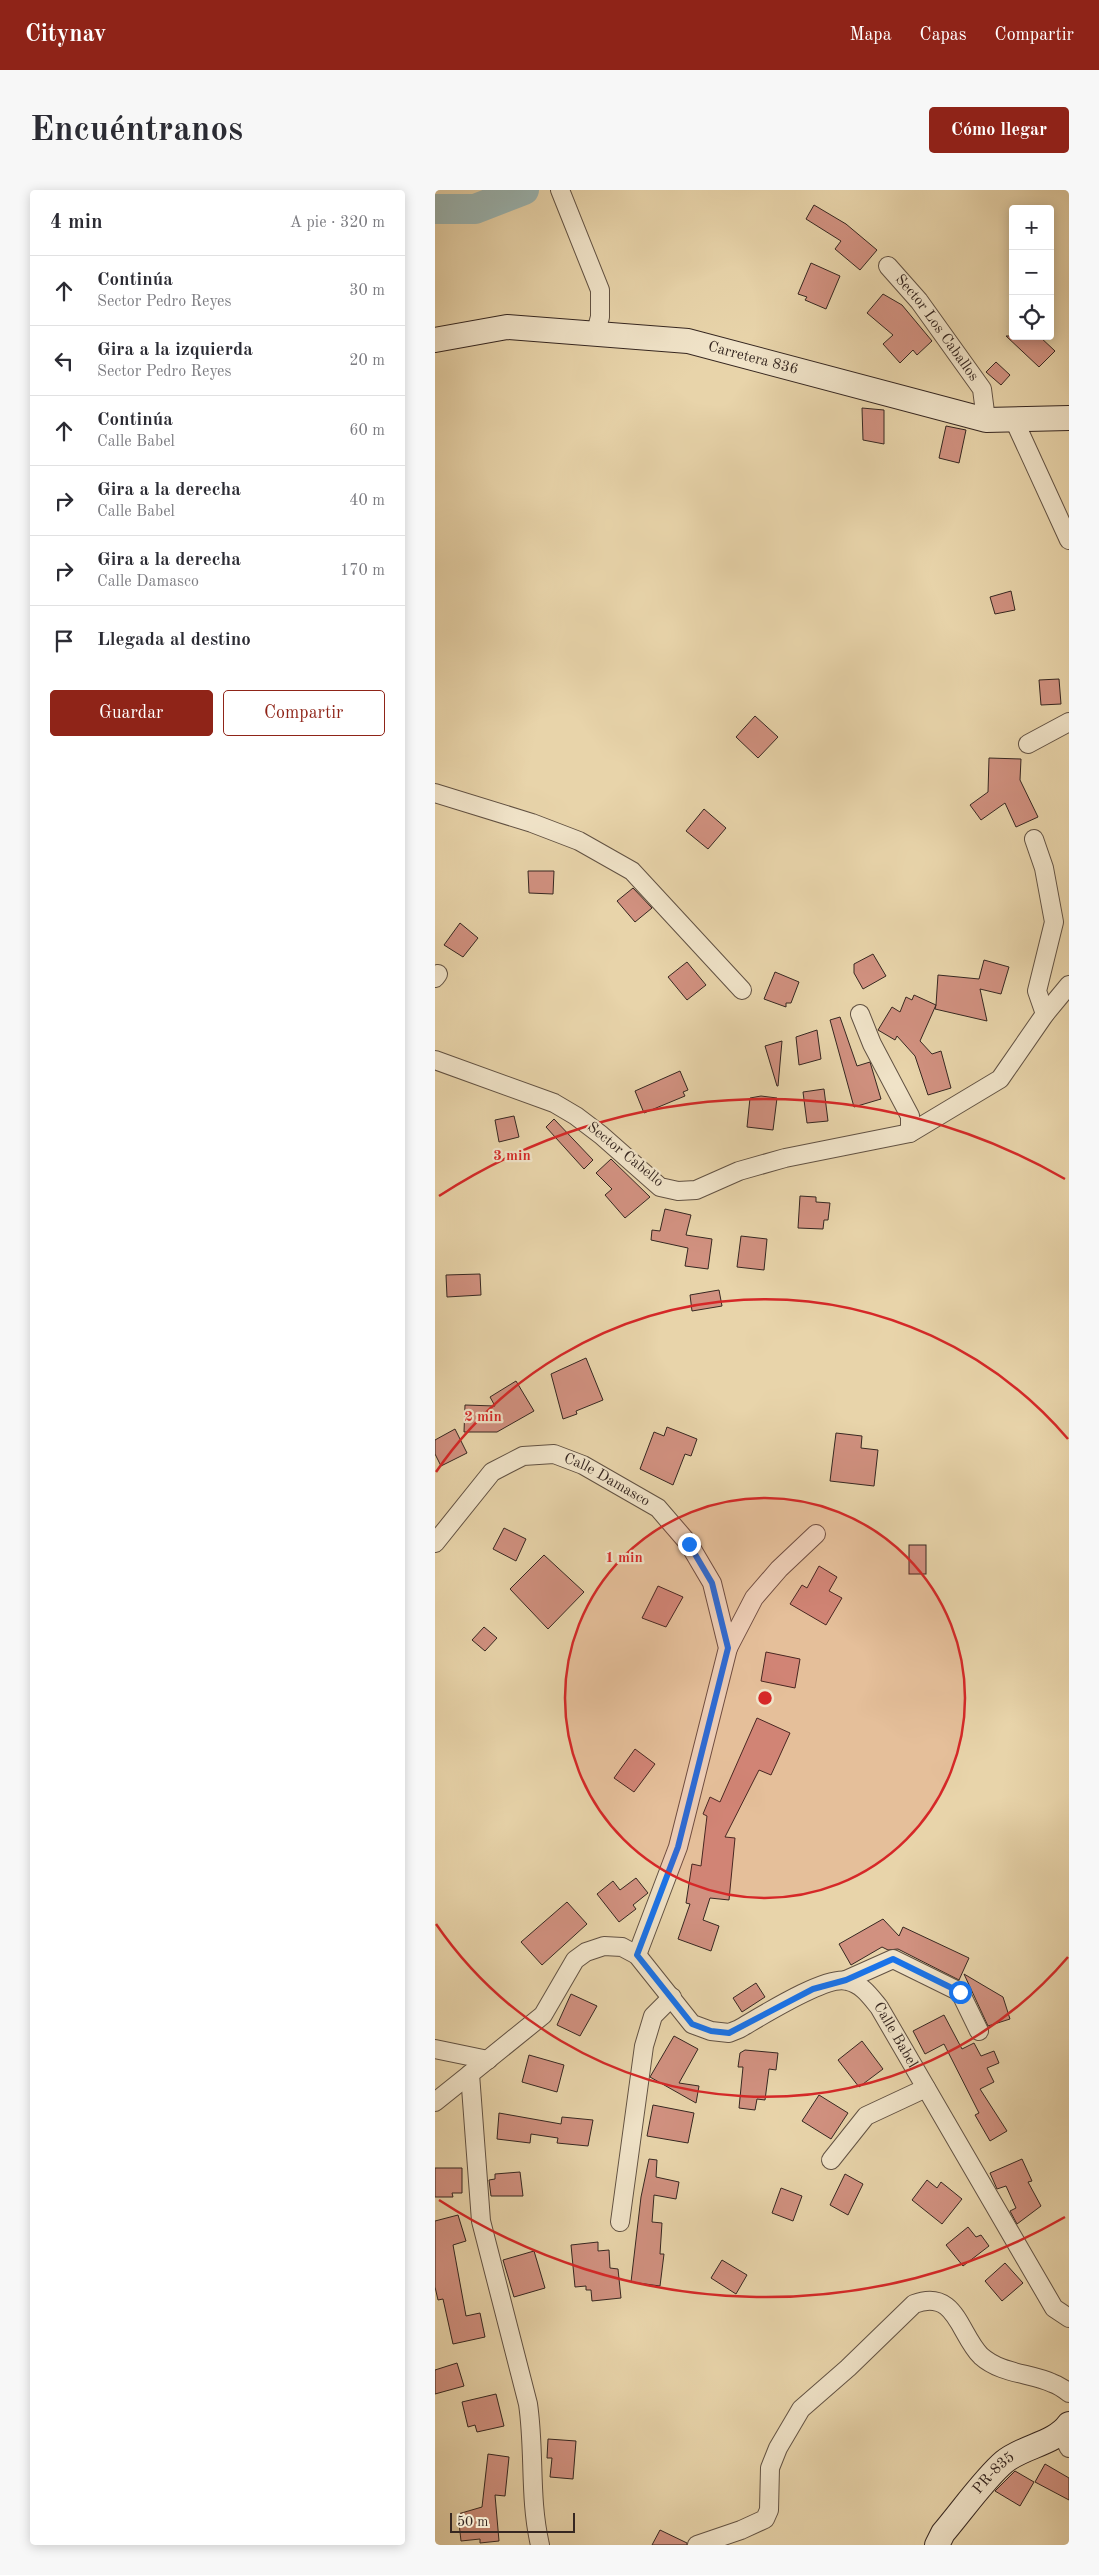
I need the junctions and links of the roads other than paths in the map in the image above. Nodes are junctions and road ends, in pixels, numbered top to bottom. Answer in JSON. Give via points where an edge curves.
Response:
{"nodes":[{"id":1,"x":560,"y":190,"type":"edge"},
{"id":2,"x":888,"y":266,"type":"dead end"},
{"id":3,"x":595,"y":335,"type":"junction"},
{"id":4,"x":435,"y":340,"type":"edge"},
{"id":5,"x":1069,"y":418,"type":"edge"},
{"id":6,"x":986,"y":420,"type":"junction"},
{"id":7,"x":1014,"y":420,"type":"junction"},
{"id":8,"x":1069,"y":540,"type":"edge"},
{"id":9,"x":1069,"y":722,"type":"edge"},
{"id":10,"x":1028,"y":744,"type":"dead end"},
{"id":11,"x":435,"y":793,"type":"edge"},
{"id":12,"x":1034,"y":839,"type":"dead end"},
{"id":13,"x":1069,"y":985,"type":"edge"},
{"id":14,"x":742,"y":990,"type":"dead end"},
{"id":15,"x":860,"y":1014,"type":"dead end"},
{"id":16,"x":1045,"y":1014,"type":"junction"},
{"id":17,"x":435,"y":1060,"type":"edge"},
{"id":18,"x":910,"y":1132,"type":"junction"},
{"id":19,"x":816,"y":1534,"type":"dead end"},
{"id":20,"x":435,"y":1543,"type":"edge"},
{"id":21,"x":728,"y":1648,"type":"junction"},
{"id":22,"x":637,"y":1955,"type":"junction"},
{"id":23,"x":846,"y":1980,"type":"junction"},
{"id":24,"x":672,"y":1997,"type":"junction"},
{"id":25,"x":979,"y":2031,"type":"dead end"},
{"id":26,"x":435,"y":2049,"type":"edge"},
{"id":27,"x":488,"y":2060,"type":"junction"},
{"id":28,"x":470,"y":2074,"type":"junction"},
{"id":29,"x":925,"y":2088,"type":"junction"},
{"id":30,"x":435,"y":2102,"type":"edge"},
{"id":31,"x":831,"y":2160,"type":"dead end"},
{"id":32,"x":620,"y":2222,"type":"dead end"},
{"id":33,"x":1069,"y":2318,"type":"edge"},
{"id":34,"x":1069,"y":2392,"type":"edge"},
{"id":35,"x":1067,"y":2435,"type":"edge"},
{"id":36,"x":942,"y":2541,"type":"edge"},
{"id":37,"x":540,"y":2545,"type":"edge"},
{"id":38,"x":697,"y":2545,"type":"edge"}],
"edges":[{"from":1,"to":3,"type":"street","via":[[601,296]]},
{"from":2,"to":6,"type":"street","name":"Sector Los Caballos","via":[[918,300],[982,389]]},
{"from":3,"to":4,"type":"street","name":"Carretera 836","via":[[507,327]]},
{"from":3,"to":6,"type":"street","name":"Carretera 836","via":[[688,341]]},
{"from":5,"to":7,"type":"street","name":"Carretera 836"},
{"from":6,"to":7,"type":"street","name":"Carretera 836"},
{"from":7,"to":8,"type":"street"},
{"from":9,"to":10,"type":"street"},
{"from":11,"to":14,"type":"street","via":[[579,841],[632,871]]},
{"from":12,"to":16,"type":"street","via":[[1044,868],[1054,922],[1037,991]]},
{"from":13,"to":16,"type":"street","name":"Sector Cabello"},
{"from":15,"to":18,"type":"street","via":[[910,1116]]},
{"from":16,"to":18,"type":"street","name":"Sector Cabello","via":[[1000,1079]]},
{"from":17,"to":18,"type":"street","name":"Sector Cabello","via":[[554,1103],[601,1135],[660,1187],[678,1191],[695,1190],[739,1171],[785,1158]]},
{"from":19,"to":21,"type":"street","name":"Calle Damasco","via":[[779,1568],[754,1598]]},
{"from":20,"to":21,"type":"street","name":"Calle Damasco","via":[[492,1472],[523,1456],[554,1454],[583,1465],[657,1508],[689,1544],[712,1583]]},
{"from":21,"to":22,"type":"street","name":"Calle Damasco","via":[[678,1847]]},
{"from":22,"to":24,"type":"street"},
{"from":22,"to":27,"type":"street","via":[[623,1947],[604,1946],[586,1952],[575,1960],[543,2015]]},
{"from":23,"to":24,"type":"street","via":[[813,1989],[729,2033],[692,2024]]},
{"from":23,"to":25,"type":"street","via":[[893,1959],[960,1992]]},
{"from":23,"to":29,"type":"street","name":"Calle Babel","via":[[861,1986],[879,2007]]},
{"from":24,"to":32,"type":"street","via":[[653,2016],[644,2046]]},
{"from":26,"to":27,"type":"street"},
{"from":27,"to":28,"type":"street"},
{"from":28,"to":30,"type":"street"},
{"from":28,"to":37,"type":"street","via":[[481,2221],[528,2404],[532,2428],[533,2508]]},
{"from":29,"to":31,"type":"street","via":[[866,2116]]},
{"from":29,"to":33,"type":"street","name":"Calle Babel","via":[[1054,2308]]},
{"from":34,"to":38,"type":"street","via":[[1052,2383],[1007,2370],[982,2356],[960,2322],[943,2304],[925,2300],[914,2304],[801,2409],[777,2448],[770,2468],[769,2510],[765,2519]]},
{"from":35,"to":36,"type":"street","name":"PR-835","number":"PR-835","via":[[1025,2448],[1003,2462]]}]}
